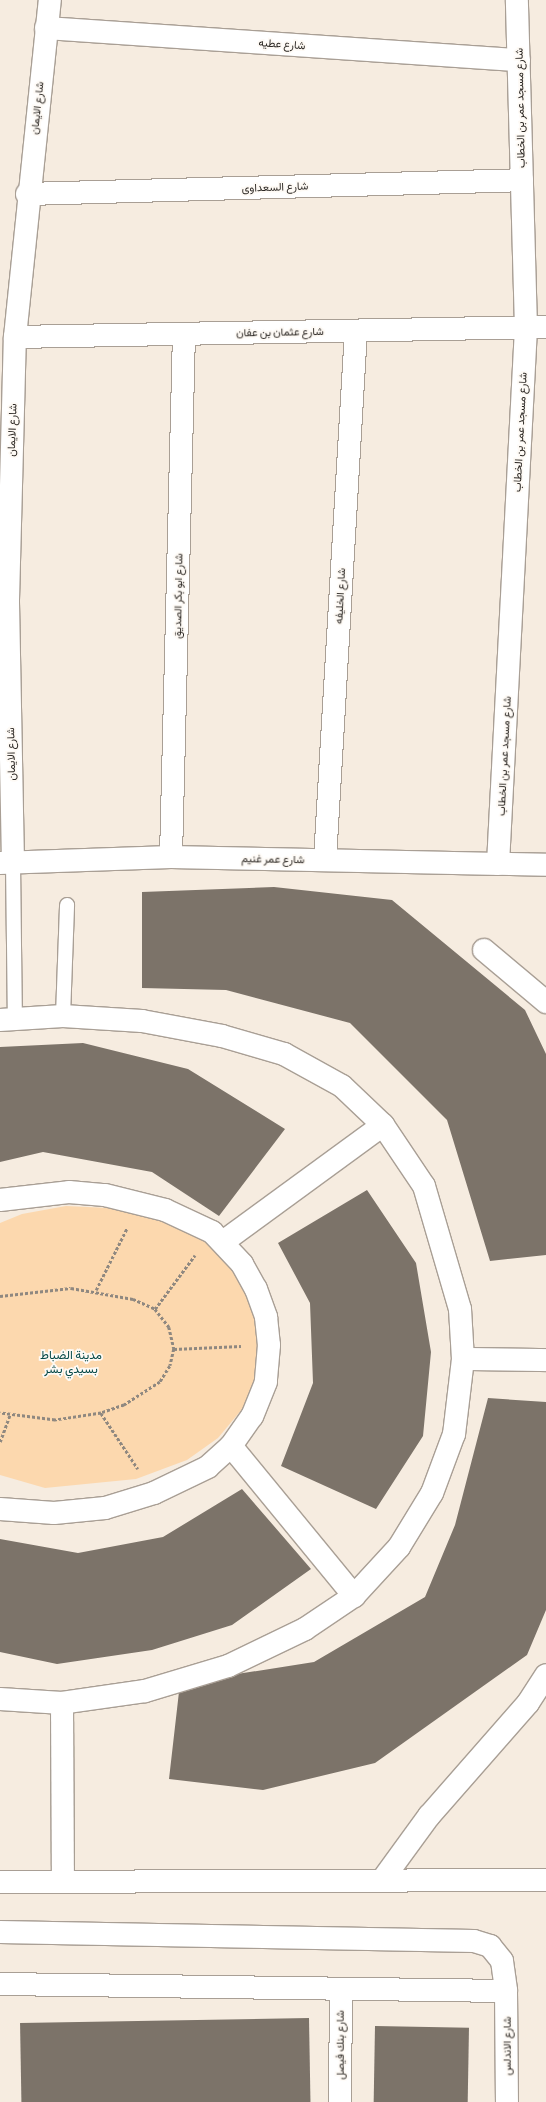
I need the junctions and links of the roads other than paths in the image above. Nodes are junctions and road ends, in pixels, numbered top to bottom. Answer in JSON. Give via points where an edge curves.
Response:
{"nodes":[{"id":1,"x":50,"y":0,"type":"edge"},
{"id":2,"x":517,"y":0,"type":"edge"},
{"id":3,"x":46,"y":28,"type":"junction"},
{"id":4,"x":519,"y":60,"type":"junction"},
{"id":5,"x":522,"y":180,"type":"junction"},
{"id":6,"x":28,"y":194,"type":"junction"},
{"id":7,"x":536,"y":327,"type":"edge"},
{"id":8,"x":356,"y":331,"type":"junction"},
{"id":9,"x":184,"y":334,"type":"junction"},
{"id":10,"x":15,"y":337,"type":"junction"},
{"id":11,"x":171,"y":857,"type":"junction"},
{"id":12,"x":325,"y":860,"type":"junction"},
{"id":13,"x":6,"y":863,"type":"edge"},
{"id":14,"x":498,"y":864,"type":"junction"},
{"id":15,"x":546,"y":865,"type":"edge"},
{"id":16,"x":67,"y":905,"type":"dead end"},
{"id":17,"x":484,"y":950,"type":"dead end"},
{"id":18,"x":546,"y":1002,"type":"edge"},
{"id":19,"x":63,"y":1016,"type":"junction"},
{"id":20,"x":7,"y":1019,"type":"edge"},
{"id":21,"x":383,"y":1125,"type":"junction"},
{"id":22,"x":0,"y":1200,"type":"edge"},
{"id":23,"x":217,"y":1237,"type":"junction"},
{"id":24,"x":462,"y":1360,"type":"junction"},
{"id":25,"x":546,"y":1360,"type":"edge"},
{"id":26,"x":231,"y":1446,"type":"junction"},
{"id":27,"x":0,"y":1510,"type":"edge"},
{"id":28,"x":354,"y":1596,"type":"junction"},
{"id":29,"x":546,"y":1675,"type":"edge"},
{"id":30,"x":0,"y":1699,"type":"edge"},
{"id":31,"x":62,"y":1704,"type":"junction"},
{"id":32,"x":383,"y":1879,"type":"junction"},
{"id":33,"x":546,"y":1880,"type":"edge"},
{"id":34,"x":0,"y":1882,"type":"edge"},
{"id":35,"x":63,"y":1882,"type":"junction"},
{"id":36,"x":0,"y":1932,"type":"edge"},
{"id":37,"x":0,"y":1984,"type":"edge"},
{"id":38,"x":341,"y":1989,"type":"junction"},
{"id":39,"x":506,"y":1991,"type":"junction"},
{"id":40,"x":340,"y":2102,"type":"edge"},
{"id":41,"x":507,"y":2102,"type":"edge"}],
"edges":[{"from":1,"to":3,"type":"street","name":"شارع الايمان"},
{"from":2,"to":4,"type":"street","name":"شارع مسجد عمر بن الخطاب"},
{"from":3,"to":4,"type":"street","name":"شارع عطيه"},
{"from":3,"to":6,"type":"street","name":"شارع الايمان"},
{"from":4,"to":5,"type":"street","name":"شارع مسجد عمر بن الخطاب"},
{"from":5,"to":6,"type":"street","name":"شارع السعداوى"},
{"from":5,"to":7,"type":"street","name":"شارع مسجد عمر بن الخطاب"},
{"from":6,"to":10,"type":"street","name":"شارع الايمان"},
{"from":7,"to":8,"type":"street","name":"شارع عثمان بن عفان"},
{"from":7,"to":14,"type":"street","name":"شارع مسجد عمر بن الخطاب"},
{"from":8,"to":9,"type":"street","name":"شارع عثمان بن عفان"},
{"from":8,"to":12,"type":"street","name":"شارع الخليفه"},
{"from":9,"to":10,"type":"street","name":"شارع عثمان بن عفان"},
{"from":9,"to":11,"type":"street","name":"شارع ابو بكر الصديق"},
{"from":10,"to":13,"type":"street","name":"شارع الايمان","via":[[8,600]]},
{"from":11,"to":12,"type":"street","name":"شارع عمر غنيم"},
{"from":11,"to":13,"type":"street","name":"شارع عمر غنيم"},
{"from":12,"to":14,"type":"street","name":"شارع عمر غنيم"},
{"from":13,"to":20,"type":"lane"},
{"from":14,"to":15,"type":"street","name":"شارع عمر غنيم"},
{"from":16,"to":19,"type":"lane"},
{"from":17,"to":18,"type":"street"},
{"from":19,"to":20,"type":"street"},
{"from":19,"to":21,"type":"street","via":[[142,1021],[222,1036],[284,1054],[342,1086]]},
{"from":21,"to":23,"type":"street"},
{"from":21,"to":24,"type":"street","via":[[424,1186],[460,1309]]},
{"from":22,"to":23,"type":"street","via":[[69,1192],[140,1202]]},
{"from":23,"to":26,"type":"street","via":[[242,1264],[256,1289],[266,1316],[269,1346],[266,1382],[252,1416]]},
{"from":24,"to":25,"type":"street"},
{"from":24,"to":28,"type":"street","via":[[454,1434],[432,1493],[399,1547]]},
{"from":26,"to":27,"type":"street","via":[[208,1467],[154,1493],[80,1512]]},
{"from":26,"to":28,"type":"street"},
{"from":28,"to":31,"type":"street","via":[[305,1629],[228,1666],[145,1691]]},
{"from":29,"to":32,"type":"street","via":[[528,1703],[429,1816]]},
{"from":30,"to":31,"type":"street"},
{"from":31,"to":35,"type":"street"},
{"from":32,"to":33,"type":"street"},
{"from":32,"to":35,"type":"street"},
{"from":34,"to":35,"type":"street"},
{"from":36,"to":39,"type":"street","name":"شارع الاندلس","via":[[474,1941],[490,1946],[502,1961]]},
{"from":37,"to":38,"type":"street"},
{"from":38,"to":39,"type":"street"},
{"from":38,"to":40,"type":"street","name":"شارع بنك فيصل"},
{"from":39,"to":41,"type":"street","name":"شارع الاندلس"}]}
